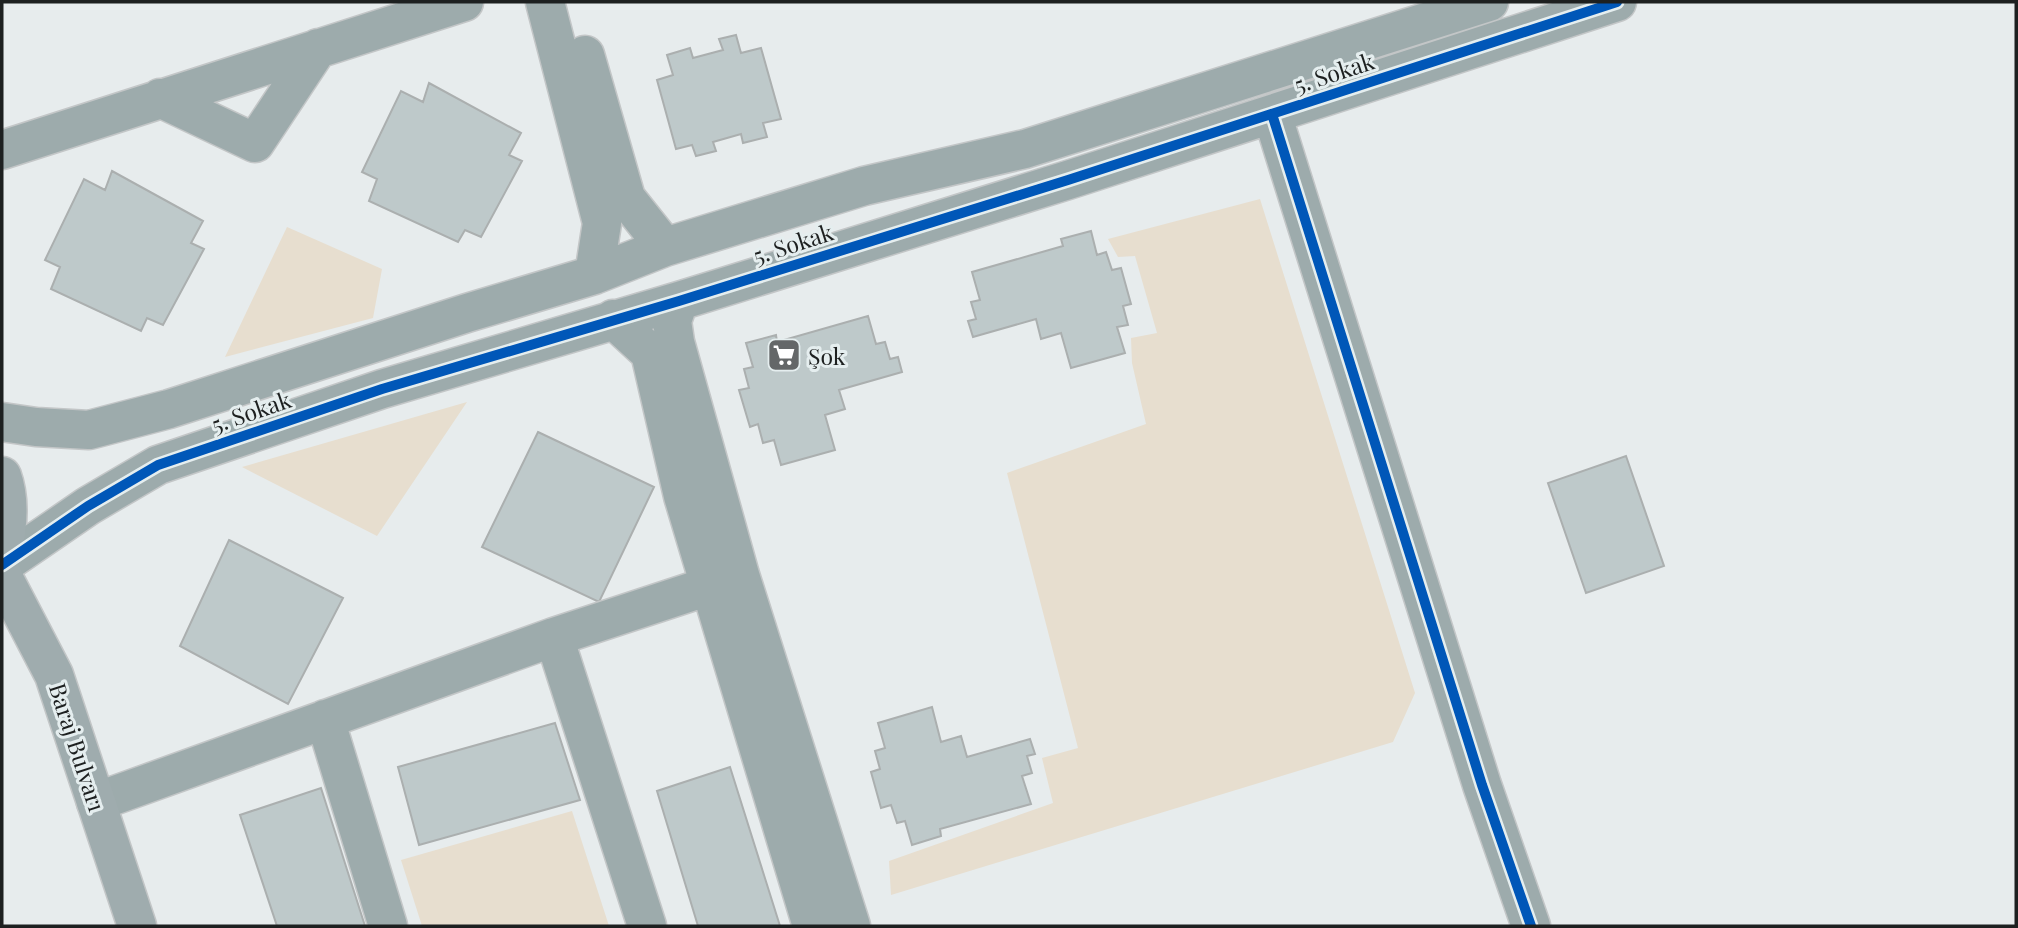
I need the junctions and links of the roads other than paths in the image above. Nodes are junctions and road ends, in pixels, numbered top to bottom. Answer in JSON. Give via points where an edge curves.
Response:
{"nodes":[{"id":1,"x":464,"y":2,"type":"edge"},
{"id":2,"x":545,"y":2,"type":"edge"},
{"id":3,"x":570,"y":2,"type":"edge"},
{"id":4,"x":1489,"y":2,"type":"edge"},
{"id":5,"x":1617,"y":2,"type":"edge"},
{"id":6,"x":318,"y":48,"type":"junction"},
{"id":7,"x":160,"y":98,"type":"junction"},
{"id":8,"x":1272,"y":114,"type":"junction"},
{"id":9,"x":2,"y":150,"type":"edge"},
{"id":10,"x":665,"y":247,"type":"junction"},
{"id":11,"x":594,"y":275,"type":"junction"},
{"id":12,"x":680,"y":301,"type":"junction"},
{"id":13,"x":613,"y":319,"type":"junction"},
{"id":14,"x":2,"y":422,"type":"edge"},
{"id":15,"x":2,"y":475,"type":"edge"},
{"id":16,"x":2,"y":553,"type":"edge"},
{"id":17,"x":2,"y":565,"type":"edge"},
{"id":18,"x":2,"y":575,"type":"edge"},
{"id":19,"x":709,"y":586,"type":"junction"},
{"id":20,"x":554,"y":637,"type":"junction"},
{"id":21,"x":325,"y":719,"type":"junction"},
{"id":22,"x":96,"y":802,"type":"junction"},
{"id":23,"x":136,"y":926,"type":"edge"},
{"id":24,"x":388,"y":926,"type":"edge"},
{"id":25,"x":647,"y":926,"type":"edge"},
{"id":26,"x":812,"y":926,"type":"edge"},
{"id":27,"x":851,"y":926,"type":"edge"},
{"id":28,"x":1531,"y":926,"type":"edge"}],
"edges":[{"from":1,"to":6,"type":"street"},
{"from":2,"to":11,"type":"street","via":[[601,223]]},
{"from":3,"to":10,"type":"street","via":[[625,198]]},
{"from":4,"to":10,"type":"street","name":"5. Sokak","via":[[1025,149],[864,186]]},
{"from":5,"to":8,"type":"street","name":"5. Sokak"},
{"from":6,"to":7,"type":"street"},
{"from":6,"to":7,"type":"street","via":[[255,143]]},
{"from":7,"to":9,"type":"street"},
{"from":8,"to":12,"type":"street","name":"5. Sokak"},
{"from":8,"to":28,"type":"street","via":[[1482,785]]},
{"from":10,"to":11,"type":"street","name":"5. Sokak"},
{"from":11,"to":14,"type":"street","name":"5. Sokak","via":[[169,410],[89,430]]},
{"from":12,"to":13,"type":"street","name":"5. Sokak"},
{"from":12,"to":27,"type":"street","via":[[672,321],[675,342],[740,575]]},
{"from":13,"to":17,"type":"street","name":"5. Sokak","via":[[382,388],[158,465]]},
{"from":13,"to":19,"type":"street","via":[[650,353]]},
{"from":15,"to":16,"type":"main road","via":[[8,528]]},
{"from":18,"to":22,"type":"main road","name":"Baraj Bulvarı","via":[[54,675]]},
{"from":19,"to":20,"type":"street"},
{"from":19,"to":26,"type":"street"},
{"from":20,"to":21,"type":"street"},
{"from":20,"to":25,"type":"street"},
{"from":21,"to":22,"type":"street"},
{"from":21,"to":24,"type":"street"},
{"from":22,"to":23,"type":"main road","name":"Baraj Bulvarı"}]}
